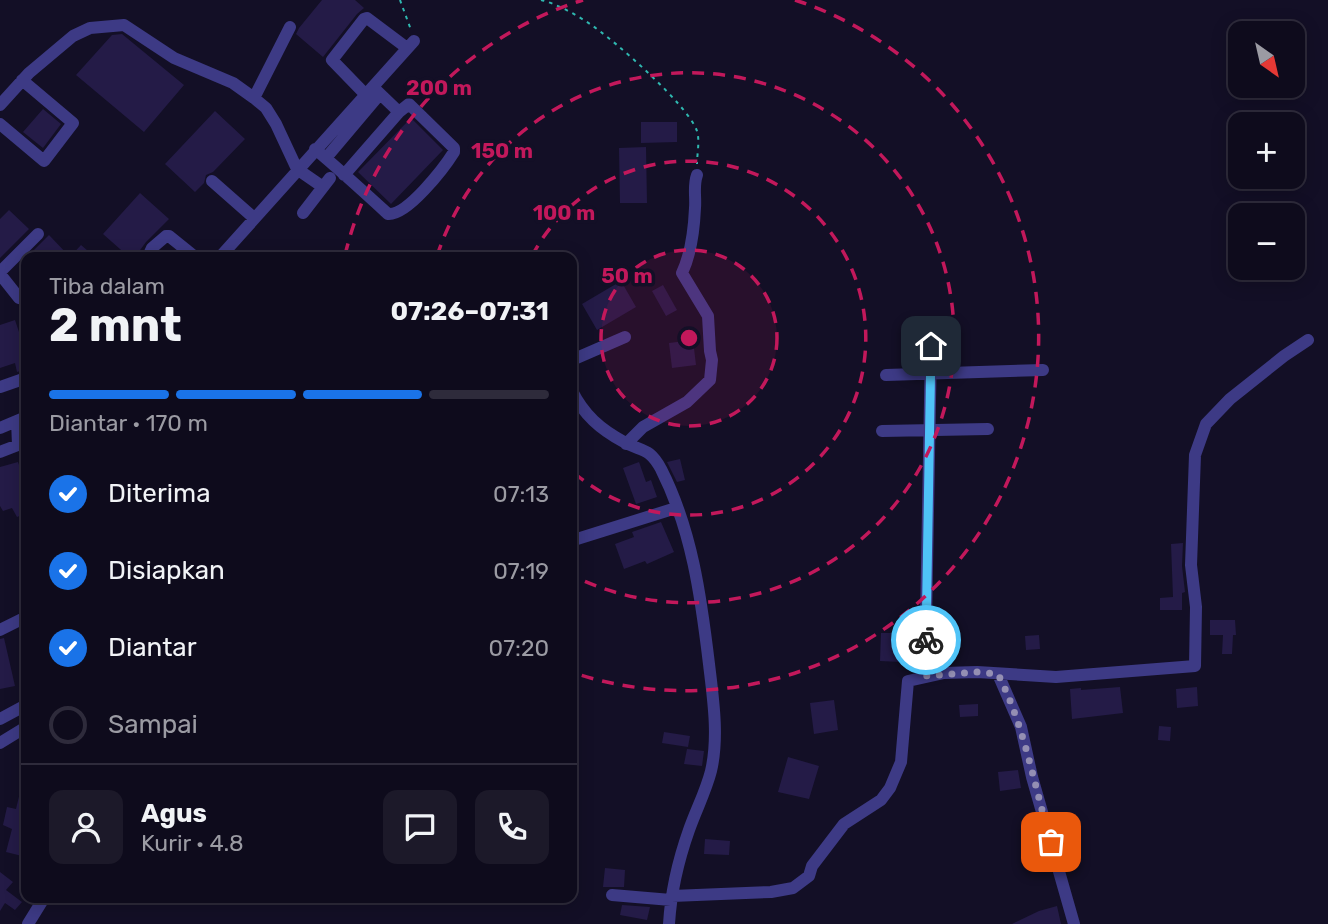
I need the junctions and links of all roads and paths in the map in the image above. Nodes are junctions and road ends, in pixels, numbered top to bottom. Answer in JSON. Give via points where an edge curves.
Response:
{"nodes":[{"id":1,"x":400,"y":0,"type":"edge"},
{"id":2,"x":541,"y":0,"type":"edge"},
{"id":3,"x":290,"y":27,"type":"dead end"},
{"id":4,"x":410,"y":44,"type":"junction"},
{"id":5,"x":22,"y":80,"type":"junction"},
{"id":6,"x":372,"y":92,"type":"junction"},
{"id":7,"x":254,"y":98,"type":"junction"},
{"id":8,"x":0,"y":105,"type":"edge"},
{"id":9,"x":399,"y":112,"type":"junction"},
{"id":10,"x":0,"y":124,"type":"edge"},
{"id":11,"x":315,"y":149,"type":"junction"},
{"id":12,"x":326,"y":158,"type":"junction"},
{"id":13,"x":297,"y":169,"type":"junction"},
{"id":14,"x":344,"y":175,"type":"junction"},
{"id":15,"x":697,"y":175,"type":"joint"},
{"id":16,"x":212,"y":181,"type":"dead end"},
{"id":17,"x":303,"y":213,"type":"dead end"},
{"id":18,"x":254,"y":218,"type":"junction"},
{"id":19,"x":38,"y":234,"type":"dead end"},
{"id":20,"x":150,"y":252,"type":"edge"},
{"id":21,"x":189,"y":252,"type":"edge"},
{"id":22,"x":224,"y":252,"type":"edge"},
{"id":23,"x":0,"y":273,"type":"edge"},
{"id":24,"x":21,"y":299,"type":"edge"},
{"id":25,"x":625,"y":337,"type":"dead end"},
{"id":26,"x":1308,"y":340,"type":"dead end"},
{"id":27,"x":931,"y":346,"type":"dead end"},
{"id":28,"x":577,"y":358,"type":"edge"},
{"id":29,"x":1042,"y":370,"type":"dead end"},
{"id":30,"x":931,"y":374,"type":"junction"},
{"id":31,"x":886,"y":375,"type":"dead end"},
{"id":32,"x":21,"y":380,"type":"edge"},
{"id":33,"x":0,"y":387,"type":"edge"},
{"id":34,"x":577,"y":399,"type":"edge"},
{"id":35,"x":21,"y":419,"type":"edge"},
{"id":36,"x":0,"y":428,"type":"edge"},
{"id":37,"x":988,"y":429,"type":"dead end"},
{"id":38,"x":930,"y":430,"type":"junction"},
{"id":39,"x":21,"y":431,"type":"edge"},
{"id":40,"x":882,"y":431,"type":"dead end"},
{"id":41,"x":626,"y":444,"type":"junction"},
{"id":42,"x":0,"y":452,"type":"edge"},
{"id":43,"x":676,"y":508,"type":"junction"},
{"id":44,"x":577,"y":539,"type":"dead end"},
{"id":45,"x":21,"y":620,"type":"edge"},
{"id":46,"x":0,"y":630,"type":"edge"},
{"id":47,"x":998,"y":674,"type":"junction"},
{"id":48,"x":925,"y":676,"type":"junction"},
{"id":49,"x":21,"y":708,"type":"edge"},
{"id":50,"x":0,"y":719,"type":"edge"},
{"id":51,"x":21,"y":730,"type":"edge"},
{"id":52,"x":0,"y":743,"type":"edge"},
{"id":53,"x":612,"y":895,"type":"dead end"},
{"id":54,"x":671,"y":898,"type":"junction"},
{"id":55,"x":41,"y":903,"type":"edge"},
{"id":56,"x":28,"y":924,"type":"edge"},
{"id":57,"x":669,"y":924,"type":"edge"},
{"id":58,"x":1074,"y":924,"type":"edge"}],
"edges":[{"from":1,"to":4,"type":"path","via":[[414,35]]},
{"from":2,"to":15,"type":"path","via":[[591,24],[676,101],[698,134]]},
{"from":3,"to":7,"type":"street"},
{"from":4,"to":6,"type":"street"},
{"from":4,"to":6,"type":"street","via":[[364,19],[332,60]]},
{"from":5,"to":7,"type":"street","via":[[73,36],[90,28],[124,25],[174,58],[233,83]]},
{"from":5,"to":8,"type":"street"},
{"from":5,"to":10,"type":"street","via":[[73,123],[44,161]]},
{"from":6,"to":9,"type":"street"},
{"from":6,"to":11,"type":"street"},
{"from":6,"to":12,"type":"street"},
{"from":7,"to":13,"type":"street","via":[[276,124]]},
{"from":9,"to":14,"type":"street"},
{"from":9,"to":14,"type":"street","via":[[410,104],[451,143],[454,152],[447,164],[394,215]]},
{"from":11,"to":12,"type":"street"},
{"from":11,"to":13,"type":"street"},
{"from":12,"to":14,"type":"street"},
{"from":13,"to":17,"type":"street","via":[[326,183]]},
{"from":13,"to":18,"type":"street"},
{"from":15,"to":41,"type":"street","via":[[693,234],[682,273],[708,316],[709,380],[687,402],[643,427]]},
{"from":16,"to":18,"type":"street"},
{"from":18,"to":22,"type":"street"},
{"from":19,"to":23,"type":"street"},
{"from":20,"to":21,"type":"street","via":[[170,236]]},
{"from":23,"to":24,"type":"street"},
{"from":25,"to":28,"type":"street"},
{"from":26,"to":47,"type":"street","via":[[1230,399],[1206,424],[1202,435],[1195,456],[1191,565],[1195,666],[1056,677]]},
{"from":27,"to":30,"type":"street"},
{"from":29,"to":30,"type":"street"},
{"from":30,"to":31,"type":"street"},
{"from":30,"to":38,"type":"street"},
{"from":32,"to":33,"type":"street"},
{"from":34,"to":41,"type":"street","via":[[596,425]]},
{"from":35,"to":36,"type":"street"},
{"from":37,"to":38,"type":"street"},
{"from":38,"to":40,"type":"street"},
{"from":38,"to":48,"type":"street"},
{"from":39,"to":42,"type":"street","via":[[20,443]]},
{"from":41,"to":43,"type":"street","via":[[647,450],[656,461]]},
{"from":43,"to":44,"type":"street"},
{"from":43,"to":54,"type":"street","via":[[696,568],[714,725],[712,767],[677,867]]},
{"from":45,"to":46,"type":"street"},
{"from":47,"to":48,"type":"street"},
{"from":47,"to":58,"type":"street","via":[[1021,727]]},
{"from":48,"to":54,"type":"street","via":[[908,681],[901,762],[890,788],[881,800],[844,824],[809,876],[793,888],[771,892]]},
{"from":49,"to":50,"type":"street"},
{"from":51,"to":52,"type":"street"},
{"from":53,"to":54,"type":"street"},
{"from":54,"to":57,"type":"street"},
{"from":55,"to":56,"type":"street"}]}
